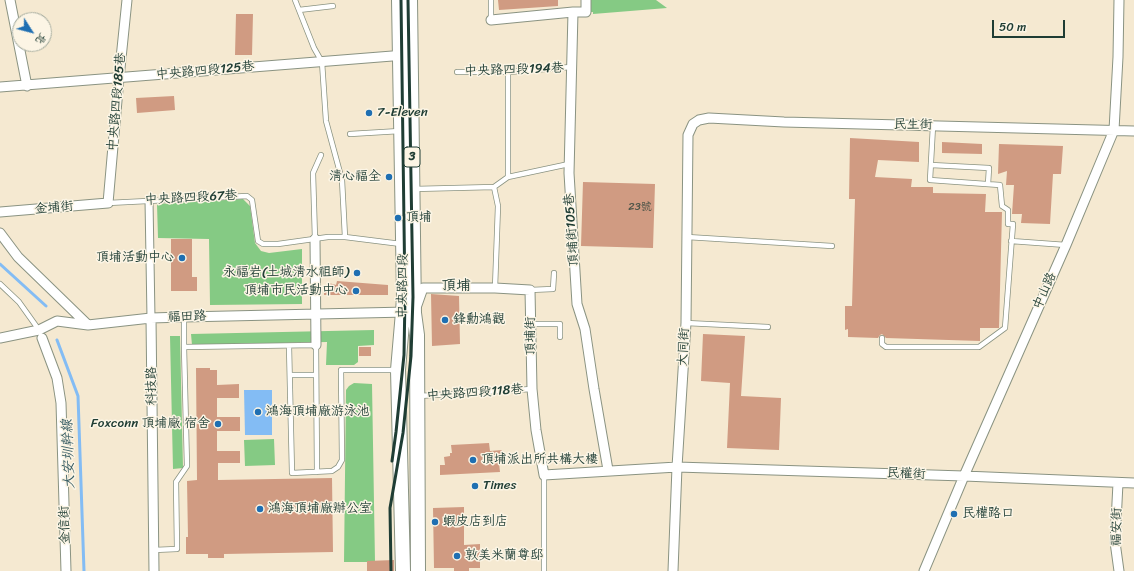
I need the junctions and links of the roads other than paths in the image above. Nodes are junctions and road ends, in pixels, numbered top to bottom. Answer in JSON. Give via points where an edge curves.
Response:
{"nodes":[{"id":1,"x":10,"y":0,"type":"edge"},
{"id":2,"x":127,"y":0,"type":"edge"},
{"id":3,"x":294,"y":0,"type":"edge"},
{"id":4,"x":405,"y":0,"type":"edge"},
{"id":5,"x":491,"y":0,"type":"edge"},
{"id":6,"x":586,"y":0,"type":"edge"},
{"id":7,"x":1119,"y":0,"type":"edge"},
{"id":8,"x":333,"y":6,"type":"dead end"},
{"id":9,"x":299,"y":10,"type":"junction"},
{"id":10,"x":573,"y":12,"type":"junction"},
{"id":11,"x":491,"y":20,"type":"joint"},
{"id":12,"x":405,"y":55,"type":"junction"},
{"id":13,"x":322,"y":62,"type":"junction"},
{"id":14,"x":571,"y":67,"type":"junction"},
{"id":15,"x":457,"y":72,"type":"dead end"},
{"id":16,"x":508,"y":72,"type":"junction"},
{"id":17,"x":119,"y":78,"type":"junction"},
{"id":18,"x":27,"y":86,"type":"junction"},
{"id":19,"x":0,"y":87,"type":"edge"},
{"id":20,"x":693,"y":124,"type":"joint"},
{"id":21,"x":933,"y":125,"type":"junction"},
{"id":22,"x":1114,"y":130,"type":"junction"},
{"id":23,"x":401,"y":131,"type":"junction"},
{"id":24,"x":1134,"y":131,"type":"edge"},
{"id":25,"x":350,"y":134,"type":"dead end"},
{"id":26,"x":321,"y":155,"type":"dead end"},
{"id":27,"x":569,"y":164,"type":"junction"},
{"id":28,"x":931,"y":165,"type":"junction"},
{"id":29,"x":508,"y":177,"type":"junction"},
{"id":30,"x":988,"y":184,"type":"junction"},
{"id":31,"x":494,"y":187,"type":"junction"},
{"id":32,"x":407,"y":188,"type":"junction"},
{"id":33,"x":148,"y":200,"type":"junction"},
{"id":34,"x":108,"y":203,"type":"junction"},
{"id":35,"x":0,"y":212,"type":"edge"},
{"id":36,"x":0,"y":233,"type":"edge"},
{"id":37,"x":345,"y":237,"type":"junction"},
{"id":38,"x":687,"y":238,"type":"junction"},
{"id":39,"x":315,"y":239,"type":"junction"},
{"id":40,"x":1012,"y":241,"type":"junction"},
{"id":41,"x":403,"y":244,"type":"junction"},
{"id":42,"x":1066,"y":245,"type":"junction"},
{"id":43,"x":832,"y":246,"type":"dead end"},
{"id":44,"x":554,"y":273,"type":"dead end"},
{"id":45,"x":0,"y":284,"type":"edge"},
{"id":46,"x":496,"y":288,"type":"junction"},
{"id":47,"x":530,"y":290,"type":"junction"},
{"id":48,"x":409,"y":313,"type":"junction"},
{"id":49,"x":315,"y":314,"type":"junction"},
{"id":50,"x":184,"y":317,"type":"junction"},
{"id":51,"x":151,"y":318,"type":"junction"},
{"id":52,"x":686,"y":323,"type":"junction"},
{"id":53,"x":531,"y":324,"type":"junction"},
{"id":54,"x":88,"y":325,"type":"junction"},
{"id":55,"x":768,"y":327,"type":"dead end"},
{"id":56,"x":41,"y":334,"type":"junction"},
{"id":57,"x":560,"y":337,"type":"dead end"},
{"id":58,"x":0,"y":338,"type":"edge"},
{"id":59,"x":882,"y":338,"type":"dead end"},
{"id":60,"x":316,"y":345,"type":"junction"},
{"id":61,"x":289,"y":346,"type":"junction"},
{"id":62,"x":184,"y":347,"type":"junction"},
{"id":63,"x":398,"y":370,"type":"junction"},
{"id":64,"x":290,"y":375,"type":"junction"},
{"id":65,"x":316,"y":375,"type":"junction"},
{"id":66,"x":532,"y":389,"type":"junction"},
{"id":67,"x":417,"y":396,"type":"junction"},
{"id":68,"x":677,"y":467,"type":"junction"},
{"id":69,"x":608,"y":470,"type":"junction"},
{"id":70,"x":317,"y":472,"type":"junction"},
{"id":71,"x":544,"y":475,"type":"junction"},
{"id":72,"x":964,"y":476,"type":"junction"},
{"id":73,"x":1118,"y":483,"type":"junction"},
{"id":74,"x":1134,"y":483,"type":"edge"},
{"id":75,"x":153,"y":550,"type":"junction"},
{"id":76,"x":66,"y":571,"type":"edge"},
{"id":77,"x":154,"y":571,"type":"edge"},
{"id":78,"x":403,"y":571,"type":"edge"},
{"id":79,"x":418,"y":571,"type":"edge"},
{"id":80,"x":544,"y":571,"type":"edge"},
{"id":81,"x":673,"y":571,"type":"edge"},
{"id":82,"x":924,"y":571,"type":"edge"},
{"id":83,"x":1119,"y":571,"type":"edge"}],
"edges":[{"from":1,"to":18,"type":"street"},
{"from":2,"to":17,"type":"street","name":"中央路四段185巷"},
{"from":3,"to":9,"type":"lane"},
{"from":4,"to":12,"type":"main road","name":"中央路四段","number":"3"},
{"from":5,"to":11,"type":"lane"},
{"from":6,"to":10,"type":"street","via":[[586,12]]},
{"from":7,"to":22,"type":"street","name":"中山路"},
{"from":8,"to":9,"type":"lane"},
{"from":9,"to":13,"type":"lane"},
{"from":10,"to":11,"type":"street"},
{"from":10,"to":14,"type":"street","name":"頂埔街105巷"},
{"from":12,"to":13,"type":"street","name":"中央路四段125巷"},
{"from":12,"to":23,"type":"main road","name":"中央路四段","number":"3"},
{"from":12,"to":32,"type":"main road","name":"中央路四段","number":"3"},
{"from":13,"to":17,"type":"street","name":"中央路四段125巷"},
{"from":13,"to":37,"type":"lane","via":[[326,120],[342,180]]},
{"from":14,"to":16,"type":"lane","name":"中央路四段194巷"},
{"from":14,"to":27,"type":"street","name":"頂埔街105巷"},
{"from":15,"to":16,"type":"lane","name":"中央路四段194巷"},
{"from":16,"to":29,"type":"lane"},
{"from":17,"to":18,"type":"street","name":"中央路四段125巷"},
{"from":17,"to":34,"type":"street","name":"中央路四段185巷"},
{"from":18,"to":19,"type":"street","name":"中央路四段125巷"},
{"from":20,"to":21,"type":"street","name":"民生街","via":[[709,118]]},
{"from":20,"to":38,"type":"street","name":"大同街","via":[[688,135]]},
{"from":21,"to":22,"type":"street","name":"民生街"},
{"from":21,"to":28,"type":"lane"},
{"from":22,"to":24,"type":"street","name":"民生街"},
{"from":22,"to":42,"type":"street","name":"中山路"},
{"from":23,"to":25,"type":"lane"},
{"from":23,"to":32,"type":"main road","name":"中央路四段","number":"3"},
{"from":26,"to":39,"type":"lane","via":[[314,172]]},
{"from":27,"to":29,"type":"lane"},
{"from":27,"to":69,"type":"street","name":"頂埔街105巷","via":[[577,304],[585,329]]},
{"from":28,"to":30,"type":"lane","via":[[930,180]]},
{"from":28,"to":30,"type":"lane","via":[[989,168]]},
{"from":29,"to":31,"type":"lane"},
{"from":30,"to":40,"type":"lane","via":[[1000,185],[1002,206],[1008,210],[1008,224],[1013,224]]},
{"from":31,"to":32,"type":"lane"},
{"from":31,"to":46,"type":"lane","via":[[498,206]]},
{"from":32,"to":41,"type":"main road","name":"中央路四段","number":"3"},
{"from":32,"to":48,"type":"main road","name":"中央路四段","number":"3"},
{"from":33,"to":34,"type":"lane","name":"中央路四段67巷"},
{"from":33,"to":39,"type":"lane","name":"中央路四段67巷","via":[[247,196],[252,200],[258,241],[263,244],[278,244]]},
{"from":33,"to":51,"type":"street","name":"科技路"},
{"from":34,"to":35,"type":"street","name":"金埔街"},
{"from":36,"to":54,"type":"street","via":[[18,257]]},
{"from":37,"to":39,"type":"lane","name":"中央路四段67巷"},
{"from":37,"to":41,"type":"lane","name":"中央路四段67巷"},
{"from":38,"to":43,"type":"lane"},
{"from":38,"to":52,"type":"street","name":"大同街"},
{"from":39,"to":49,"type":"street"},
{"from":40,"to":42,"type":"lane"},
{"from":40,"to":59,"type":"lane","via":[[1005,328],[979,347],[886,347],[882,344]]},
{"from":41,"to":48,"type":"main road","name":"中央路四段","number":"3"},
{"from":42,"to":72,"type":"street","name":"中山路"},
{"from":44,"to":47,"type":"lane","via":[[553,290]]},
{"from":45,"to":56,"type":"lane","via":[[19,302]]},
{"from":46,"to":47,"type":"street"},
{"from":46,"to":48,"type":"street","via":[[423,288]]},
{"from":47,"to":53,"type":"street","name":"頂埔街"},
{"from":48,"to":49,"type":"street","name":"福田路"},
{"from":48,"to":63,"type":"main road","name":"中央路四段","number":"3"},
{"from":48,"to":67,"type":"main road","name":"中央路四段","number":"3","via":[[417,334]]},
{"from":49,"to":50,"type":"street","name":"福田路"},
{"from":49,"to":60,"type":"street"},
{"from":50,"to":51,"type":"street","name":"福田路"},
{"from":50,"to":62,"type":"lane"},
{"from":51,"to":54,"type":"street","name":"福田路"},
{"from":51,"to":75,"type":"street","name":"科技路"},
{"from":52,"to":55,"type":"lane"},
{"from":52,"to":68,"type":"street","name":"大同街"},
{"from":53,"to":57,"type":"lane","via":[[560,324]]},
{"from":53,"to":66,"type":"street","name":"頂埔街"},
{"from":54,"to":56,"type":"street","via":[[57,321]]},
{"from":56,"to":58,"type":"street"},
{"from":56,"to":76,"type":"street","name":"金信街","via":[[57,378],[61,403]]},
{"from":60,"to":61,"type":"lane"},
{"from":60,"to":65,"type":"lane"},
{"from":61,"to":62,"type":"lane"},
{"from":61,"to":64,"type":"lane"},
{"from":62,"to":75,"type":"lane","via":[[187,466],[176,482],[177,549]]},
{"from":63,"to":70,"type":"lane","via":[[341,370],[342,460],[332,471]]},
{"from":63,"to":78,"type":"main road","name":"中央路四段","number":"3"},
{"from":64,"to":65,"type":"lane"},
{"from":64,"to":70,"type":"lane","via":[[292,473]]},
{"from":65,"to":70,"type":"lane"},
{"from":66,"to":67,"type":"lane","name":"中央路四段118巷"},
{"from":66,"to":71,"type":"street","name":"頂埔街"},
{"from":67,"to":79,"type":"main road","name":"中央路四段","number":"3"},
{"from":68,"to":69,"type":"street"},
{"from":68,"to":72,"type":"street","name":"民權街"},
{"from":68,"to":81,"type":"street","name":"大同街"},
{"from":69,"to":71,"type":"street"},
{"from":71,"to":80,"type":"lane"},
{"from":72,"to":73,"type":"street","name":"民權街"},
{"from":72,"to":82,"type":"street","name":"中山路"},
{"from":73,"to":74,"type":"street","name":"民權街"},
{"from":73,"to":83,"type":"street","name":"福安街","via":[[1115,542]]},
{"from":75,"to":77,"type":"street","name":"科技路"}]}
